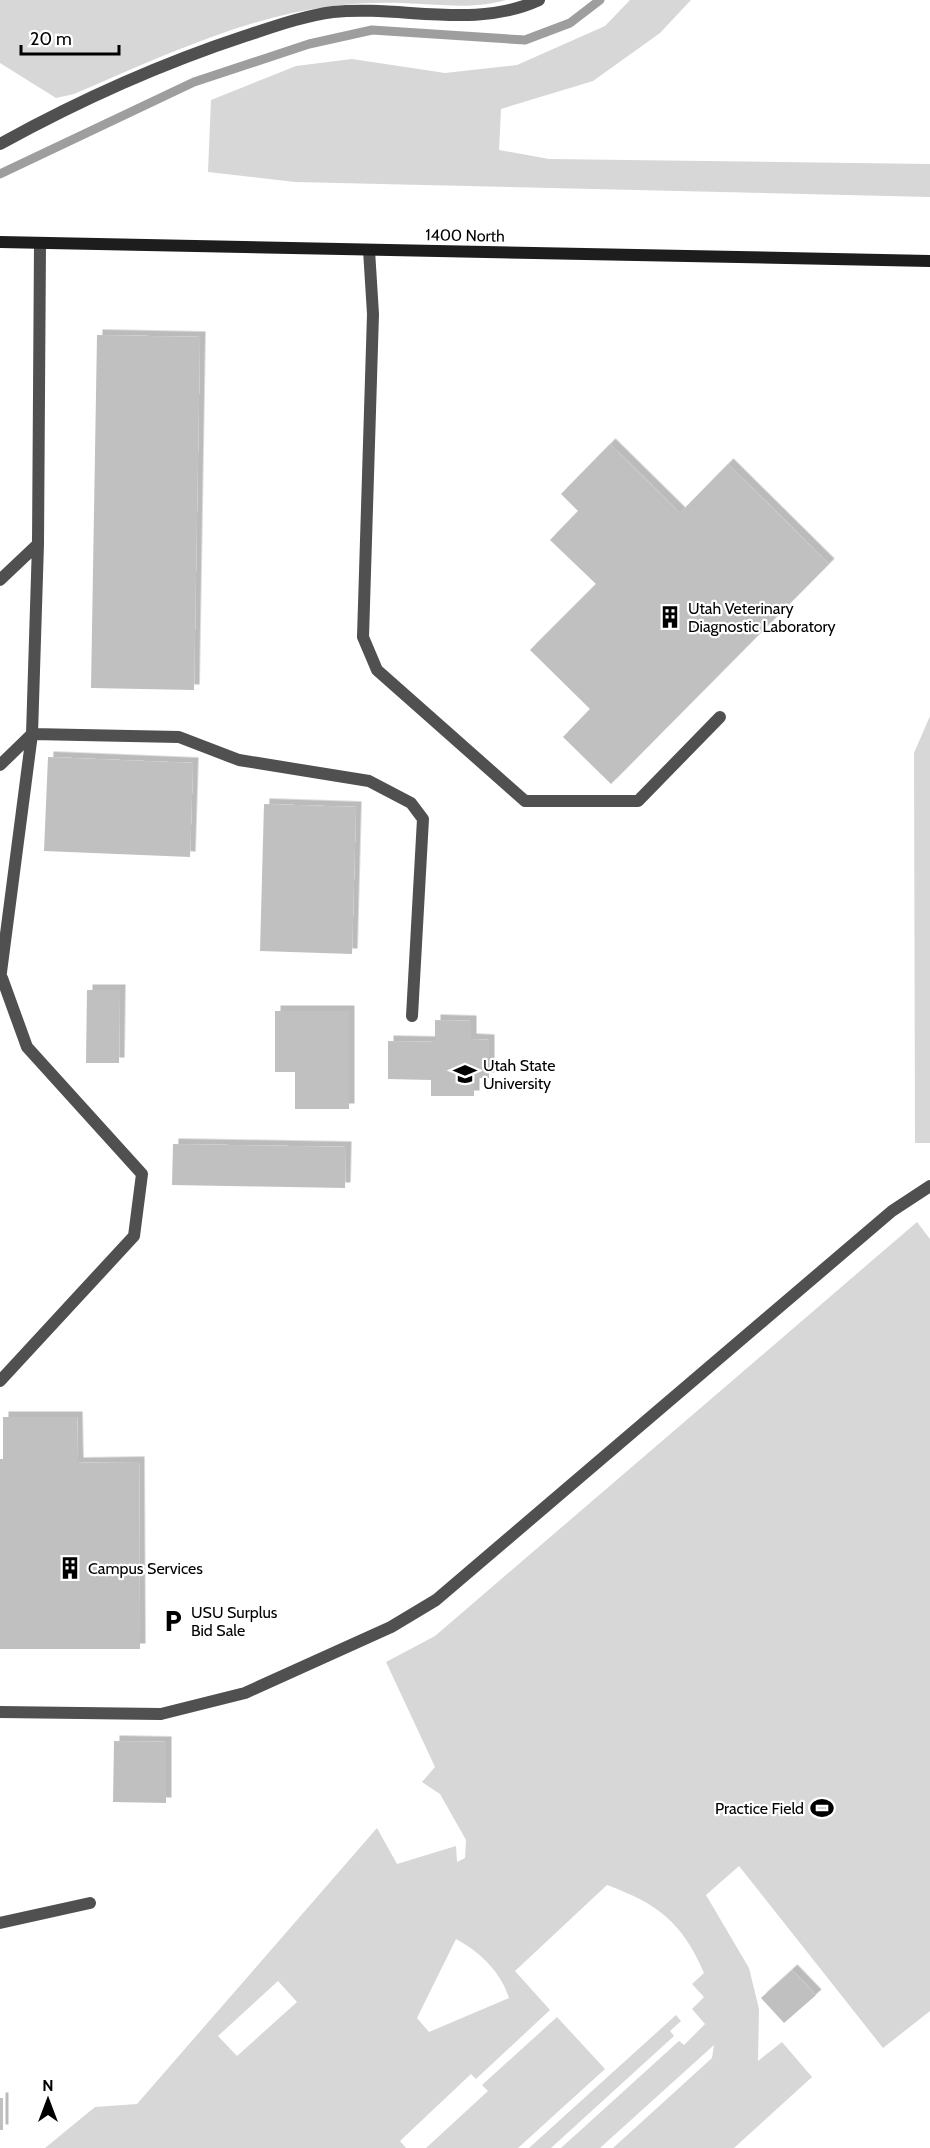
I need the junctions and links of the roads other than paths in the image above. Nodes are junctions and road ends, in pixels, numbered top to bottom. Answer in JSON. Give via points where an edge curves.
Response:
{"nodes":[{"id":1,"x":539,"y":0,"type":"edge"},
{"id":2,"x":0,"y":144,"type":"edge"},
{"id":3,"x":0,"y":242,"type":"edge"},
{"id":4,"x":40,"y":243,"type":"junction"},
{"id":5,"x":369,"y":250,"type":"junction"},
{"id":6,"x":930,"y":261,"type":"edge"},
{"id":7,"x":38,"y":544,"type":"junction"},
{"id":8,"x":0,"y":580,"type":"edge"},
{"id":9,"x":720,"y":717,"type":"dead end"},
{"id":10,"x":32,"y":734,"type":"junction"},
{"id":11,"x":0,"y":765,"type":"edge"},
{"id":12,"x":1,"y":979,"type":"edge"},
{"id":13,"x":411,"y":1016,"type":"dead end"},
{"id":14,"x":930,"y":1186,"type":"edge"},
{"id":15,"x":0,"y":1381,"type":"edge"},
{"id":16,"x":0,"y":1712,"type":"edge"},
{"id":17,"x":90,"y":1903,"type":"dead end"},
{"id":18,"x":0,"y":1923,"type":"edge"}],
"edges":[{"from":1,"to":2,"type":"street","via":[[520,9],[484,16],[362,10],[279,25],[217,45],[71,105]]},
{"from":3,"to":4,"type":"main road","name":"1400 North"},
{"from":4,"to":5,"type":"main road","name":"1400 North"},
{"from":4,"to":7,"type":"street"},
{"from":5,"to":6,"type":"main road","name":"1400 North"},
{"from":5,"to":9,"type":"street","via":[[373,314],[363,637],[377,670],[525,801],[638,801]]},
{"from":7,"to":8,"type":"street"},
{"from":7,"to":10,"type":"street"},
{"from":10,"to":11,"type":"street"},
{"from":10,"to":12,"type":"street"},
{"from":10,"to":13,"type":"street","via":[[179,737],[239,760],[369,781],[411,803],[423,819]]},
{"from":12,"to":15,"type":"street","via":[[27,1047],[142,1174],[134,1236]]},
{"from":14,"to":16,"type":"street","via":[[892,1211],[436,1599],[391,1627],[245,1693],[161,1714]]},
{"from":17,"to":18,"type":"street"}]}
